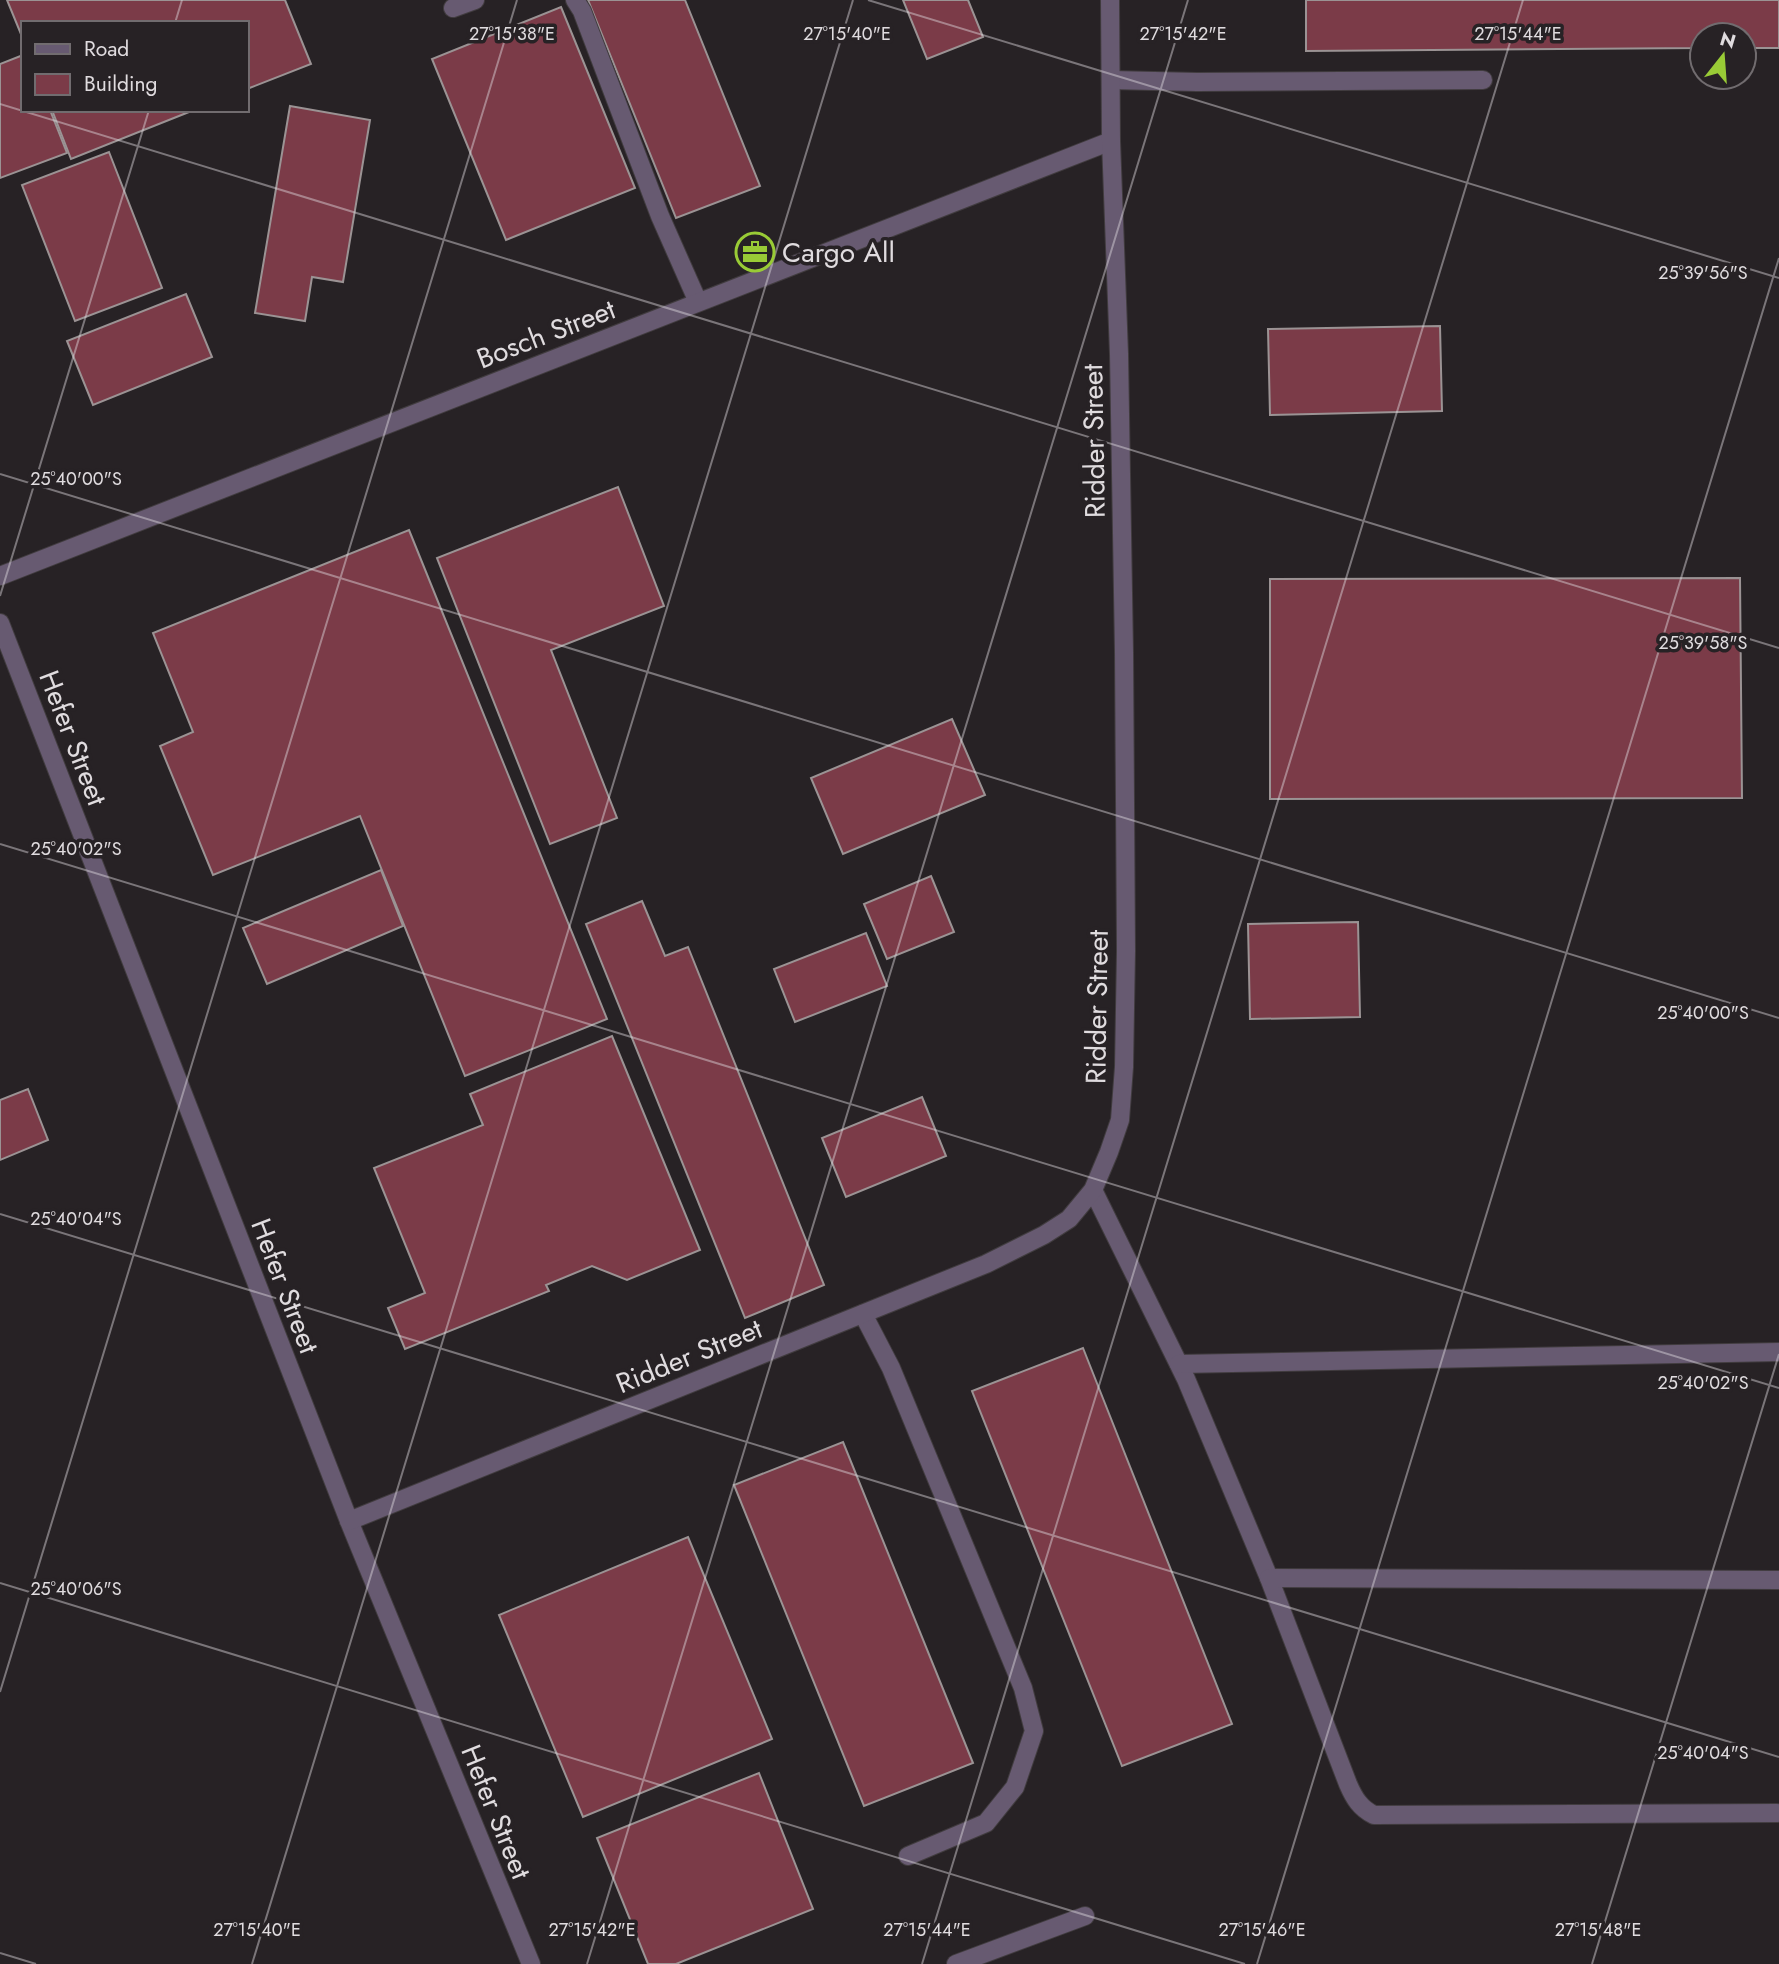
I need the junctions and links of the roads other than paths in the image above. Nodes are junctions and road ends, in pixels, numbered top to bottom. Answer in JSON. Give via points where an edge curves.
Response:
{"nodes":[{"id":1,"x":475,"y":0,"type":"edge"},
{"id":2,"x":575,"y":0,"type":"edge"},
{"id":3,"x":1110,"y":0,"type":"edge"},
{"id":4,"x":453,"y":8,"type":"dead end"},
{"id":5,"x":1111,"y":80,"type":"junction"},
{"id":6,"x":1483,"y":80,"type":"dead end"},
{"id":7,"x":1111,"y":141,"type":"junction"},
{"id":8,"x":698,"y":302,"type":"junction"},
{"id":9,"x":0,"y":576,"type":"edge"},
{"id":10,"x":0,"y":623,"type":"edge"},
{"id":11,"x":1093,"y":1191,"type":"junction"},
{"id":12,"x":863,"y":1314,"type":"junction"},
{"id":13,"x":1779,"y":1352,"type":"edge"},
{"id":14,"x":1179,"y":1364,"type":"junction"},
{"id":15,"x":349,"y":1521,"type":"junction"},
{"id":16,"x":1269,"y":1578,"type":"junction"},
{"id":17,"x":1779,"y":1580,"type":"edge"},
{"id":18,"x":1777,"y":1813,"type":"dead end"},
{"id":19,"x":908,"y":1856,"type":"dead end"},
{"id":20,"x":1085,"y":1916,"type":"dead end"},
{"id":21,"x":531,"y":1964,"type":"edge"},
{"id":22,"x":956,"y":1964,"type":"edge"}],
"edges":[{"from":1,"to":4,"type":"street"},
{"from":2,"to":8,"type":"street"},
{"from":3,"to":5,"type":"street","name":"Ridder Street"},
{"from":5,"to":6,"type":"street"},
{"from":5,"to":7,"type":"street","name":"Ridder Street"},
{"from":7,"to":8,"type":"street","name":"Bosch Street"},
{"from":7,"to":11,"type":"street","name":"Ridder Street","via":[[1119,368],[1126,951],[1120,1119]]},
{"from":8,"to":9,"type":"street","name":"Bosch Street"},
{"from":10,"to":15,"type":"street","name":"Hefer Street"},
{"from":11,"to":12,"type":"street","name":"Ridder Street","via":[[1069,1219],[1044,1235]]},
{"from":11,"to":14,"type":"street"},
{"from":12,"to":15,"type":"street","name":"Ridder Street"},
{"from":12,"to":19,"type":"street","via":[[891,1368],[1023,1688],[1034,1731],[1015,1787],[986,1824]]},
{"from":13,"to":14,"type":"street"},
{"from":14,"to":16,"type":"street"},
{"from":15,"to":21,"type":"street","name":"Hefer Street"},
{"from":16,"to":17,"type":"street"},
{"from":16,"to":18,"type":"street","via":[[1355,1800],[1374,1815]]},
{"from":20,"to":22,"type":"street"}]}
